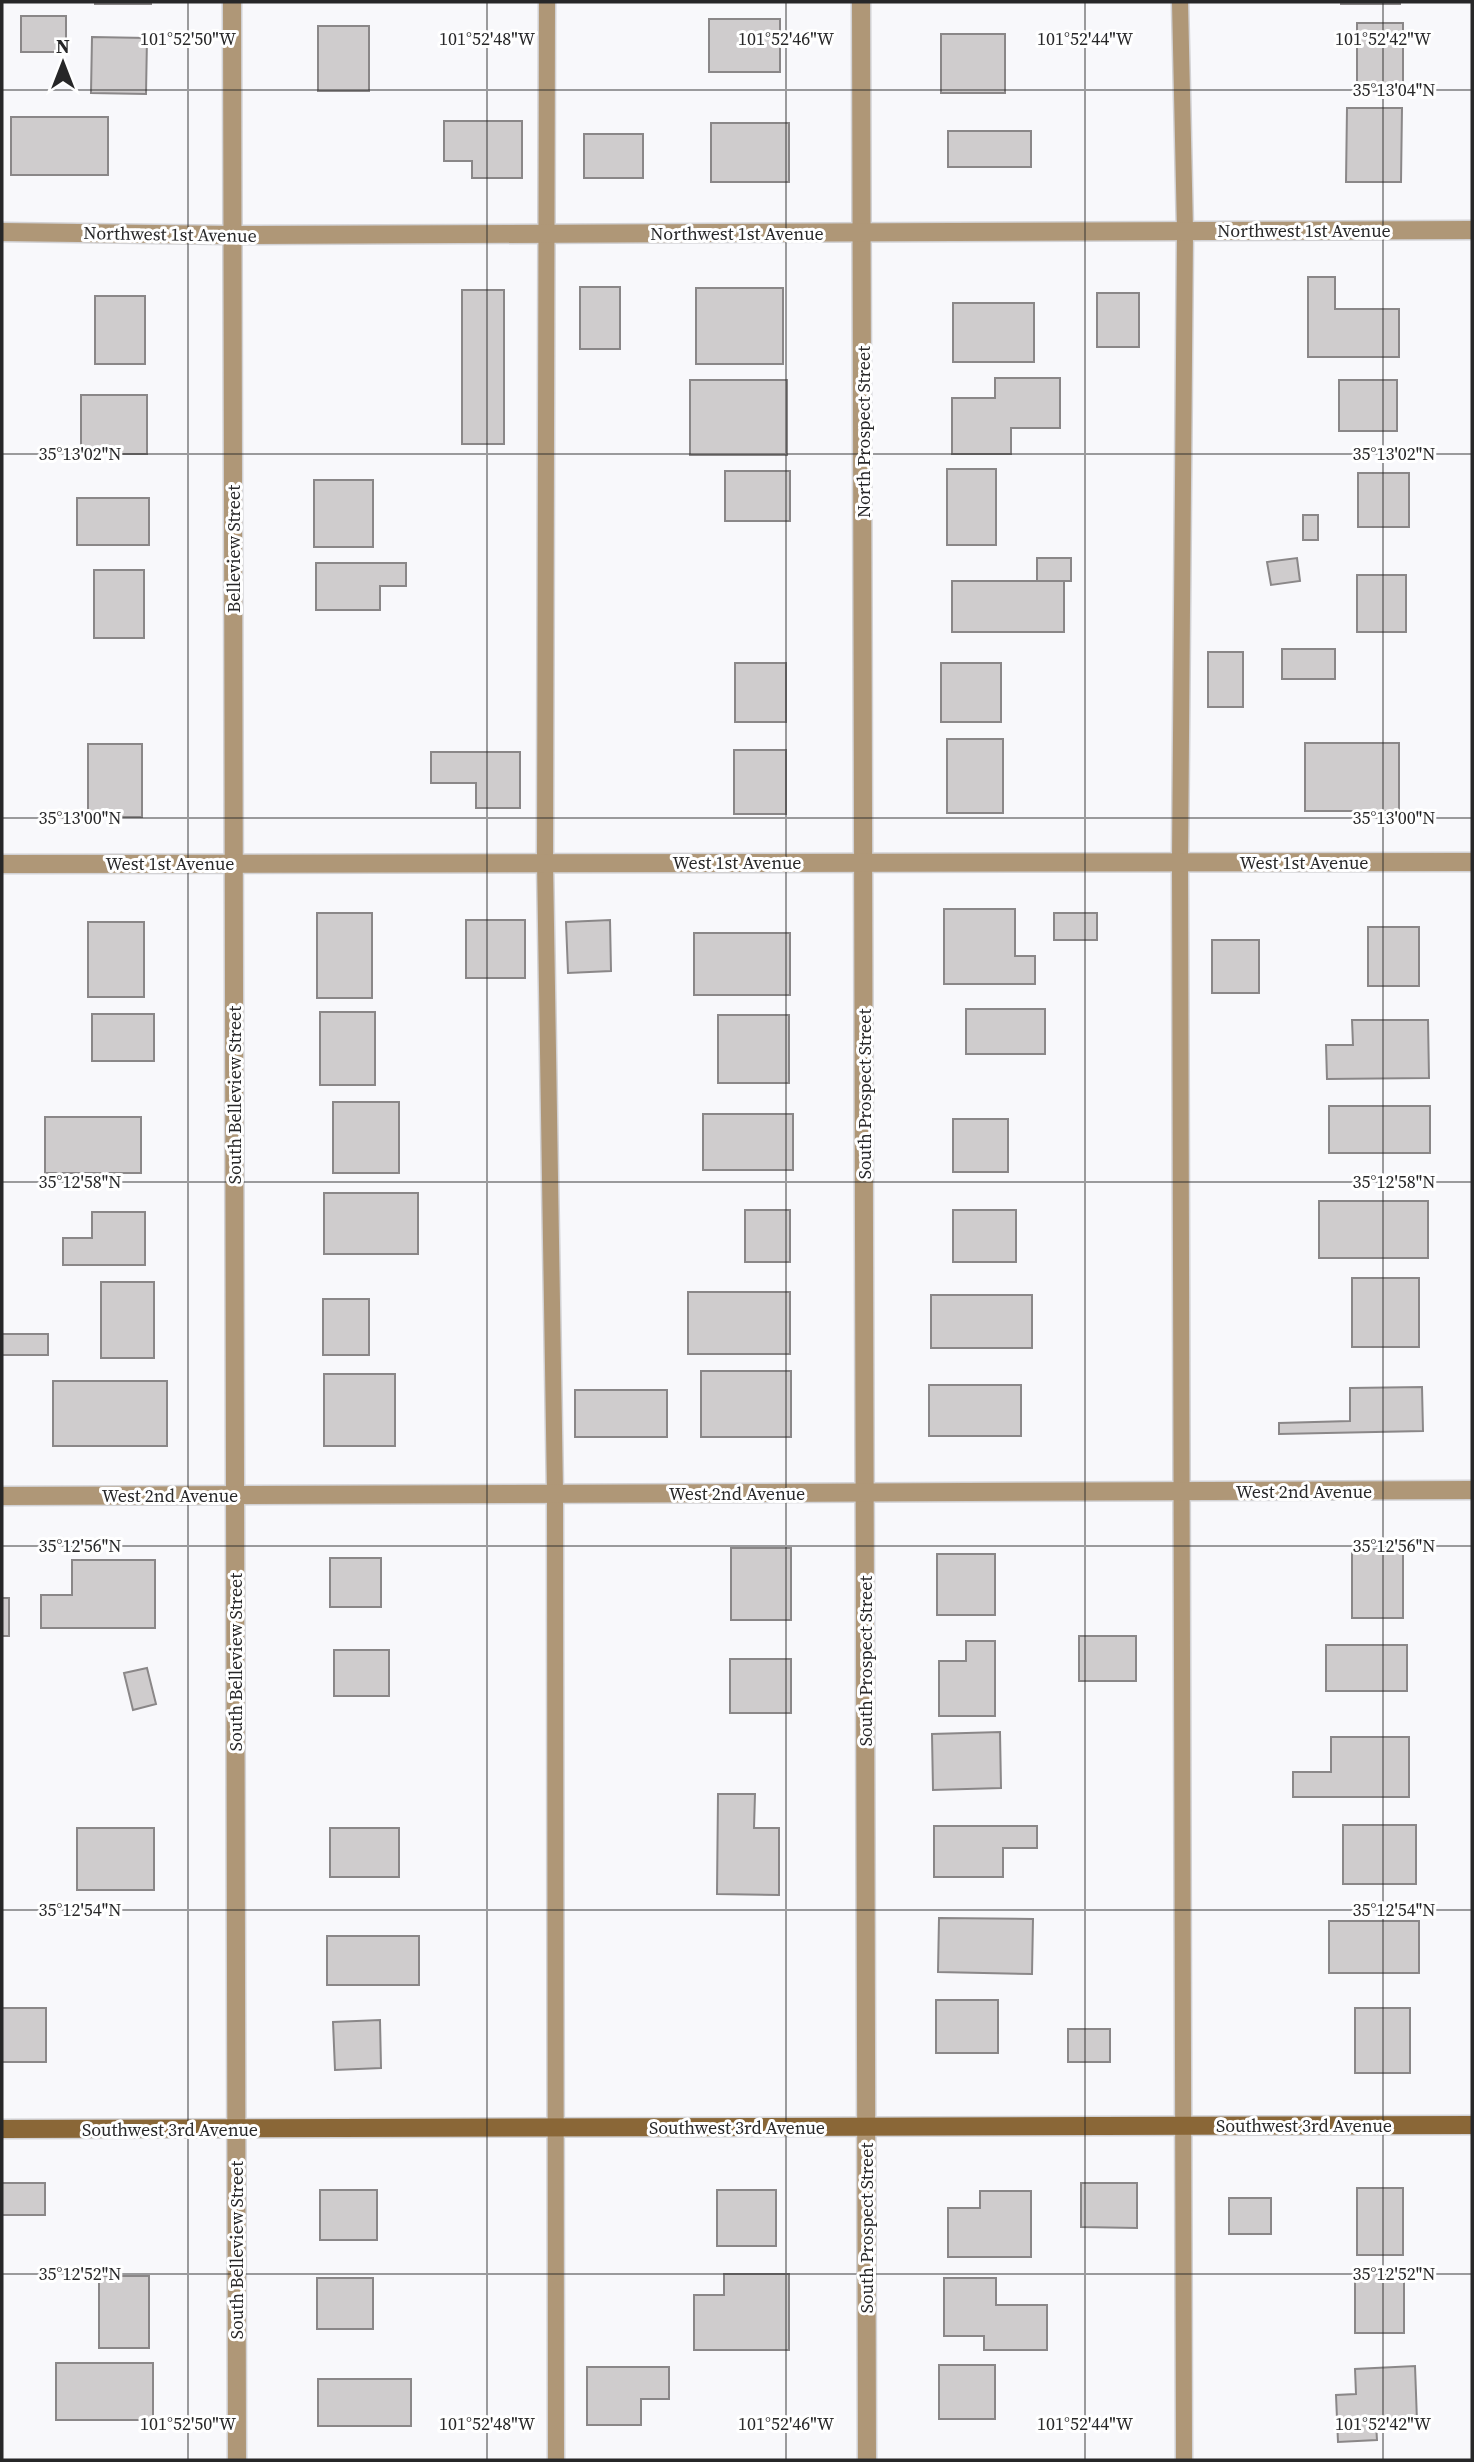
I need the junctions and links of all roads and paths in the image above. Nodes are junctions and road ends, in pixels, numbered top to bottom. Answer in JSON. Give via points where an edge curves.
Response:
{"nodes":[{"id":1,"x":232,"y":2,"type":"edge"},
{"id":2,"x":547,"y":2,"type":"edge"},
{"id":3,"x":862,"y":2,"type":"edge"},
{"id":4,"x":1180,"y":2,"type":"edge"},
{"id":5,"x":1472,"y":230,"type":"edge"},
{"id":6,"x":1185,"y":231,"type":"junction"},
{"id":7,"x":2,"y":232,"type":"edge"},
{"id":8,"x":548,"y":233,"type":"junction"},
{"id":9,"x":862,"y":233,"type":"junction"},
{"id":10,"x":231,"y":235,"type":"junction"},
{"id":11,"x":545,"y":862,"type":"junction"},
{"id":12,"x":863,"y":862,"type":"junction"},
{"id":13,"x":1180,"y":862,"type":"junction"},
{"id":14,"x":1472,"y":862,"type":"edge"},
{"id":15,"x":234,"y":863,"type":"junction"},
{"id":16,"x":2,"y":864,"type":"edge"},
{"id":17,"x":1472,"y":1490,"type":"edge"},
{"id":18,"x":1180,"y":1491,"type":"junction"},
{"id":19,"x":864,"y":1492,"type":"junction"},
{"id":20,"x":555,"y":1493,"type":"junction"},
{"id":21,"x":235,"y":1495,"type":"junction"},
{"id":22,"x":2,"y":1496,"type":"edge"},
{"id":23,"x":1472,"y":2125,"type":"edge"},
{"id":24,"x":1183,"y":2126,"type":"junction"},
{"id":25,"x":866,"y":2127,"type":"junction"},
{"id":26,"x":236,"y":2128,"type":"junction"},
{"id":27,"x":556,"y":2128,"type":"junction"},
{"id":28,"x":2,"y":2129,"type":"edge"},
{"id":29,"x":237,"y":2460,"type":"edge"},
{"id":30,"x":556,"y":2460,"type":"edge"},
{"id":31,"x":867,"y":2460,"type":"edge"},
{"id":32,"x":1184,"y":2460,"type":"edge"}],
"edges":[{"from":1,"to":10,"type":"street","name":"Belleview Street"},
{"from":2,"to":8,"type":"lane"},
{"from":3,"to":9,"type":"street","name":"North Prospect Street"},
{"from":4,"to":6,"type":"lane"},
{"from":5,"to":6,"type":"street","name":"Northwest 1st Avenue"},
{"from":6,"to":9,"type":"street","name":"Northwest 1st Avenue"},
{"from":6,"to":13,"type":"lane"},
{"from":7,"to":10,"type":"street","name":"Northwest 1st Avenue"},
{"from":8,"to":9,"type":"street","name":"Northwest 1st Avenue"},
{"from":8,"to":10,"type":"street","name":"Northwest 1st Avenue"},
{"from":8,"to":11,"type":"lane"},
{"from":9,"to":12,"type":"street","name":"North Prospect Street"},
{"from":10,"to":15,"type":"street","name":"Belleview Street"},
{"from":11,"to":12,"type":"street","name":"West 1st Avenue"},
{"from":11,"to":15,"type":"street","name":"West 1st Avenue"},
{"from":11,"to":20,"type":"lane"},
{"from":12,"to":13,"type":"street","name":"West 1st Avenue"},
{"from":12,"to":19,"type":"street","name":"South Prospect Street"},
{"from":13,"to":14,"type":"street","name":"West 1st Avenue"},
{"from":13,"to":18,"type":"lane"},
{"from":15,"to":16,"type":"street","name":"West 1st Avenue"},
{"from":15,"to":21,"type":"street","name":"South Belleview Street"},
{"from":17,"to":18,"type":"street","name":"West 2nd Avenue"},
{"from":18,"to":19,"type":"street","name":"West 2nd Avenue"},
{"from":18,"to":24,"type":"lane"},
{"from":19,"to":20,"type":"street","name":"West 2nd Avenue"},
{"from":19,"to":25,"type":"street","name":"South Prospect Street"},
{"from":20,"to":21,"type":"street","name":"West 2nd Avenue"},
{"from":20,"to":27,"type":"lane"},
{"from":21,"to":22,"type":"street","name":"West 2nd Avenue"},
{"from":21,"to":26,"type":"street","name":"South Belleview Street"},
{"from":23,"to":24,"type":"main road","name":"Southwest 3rd Avenue"},
{"from":24,"to":25,"type":"main road","name":"Southwest 3rd Avenue"},
{"from":24,"to":32,"type":"lane"},
{"from":25,"to":27,"type":"main road","name":"Southwest 3rd Avenue"},
{"from":25,"to":31,"type":"street","name":"South Prospect Street"},
{"from":26,"to":27,"type":"main road","name":"Southwest 3rd Avenue"},
{"from":26,"to":28,"type":"main road","name":"Southwest 3rd Avenue"},
{"from":26,"to":29,"type":"street","name":"South Belleview Street"},
{"from":27,"to":30,"type":"lane"}]}
